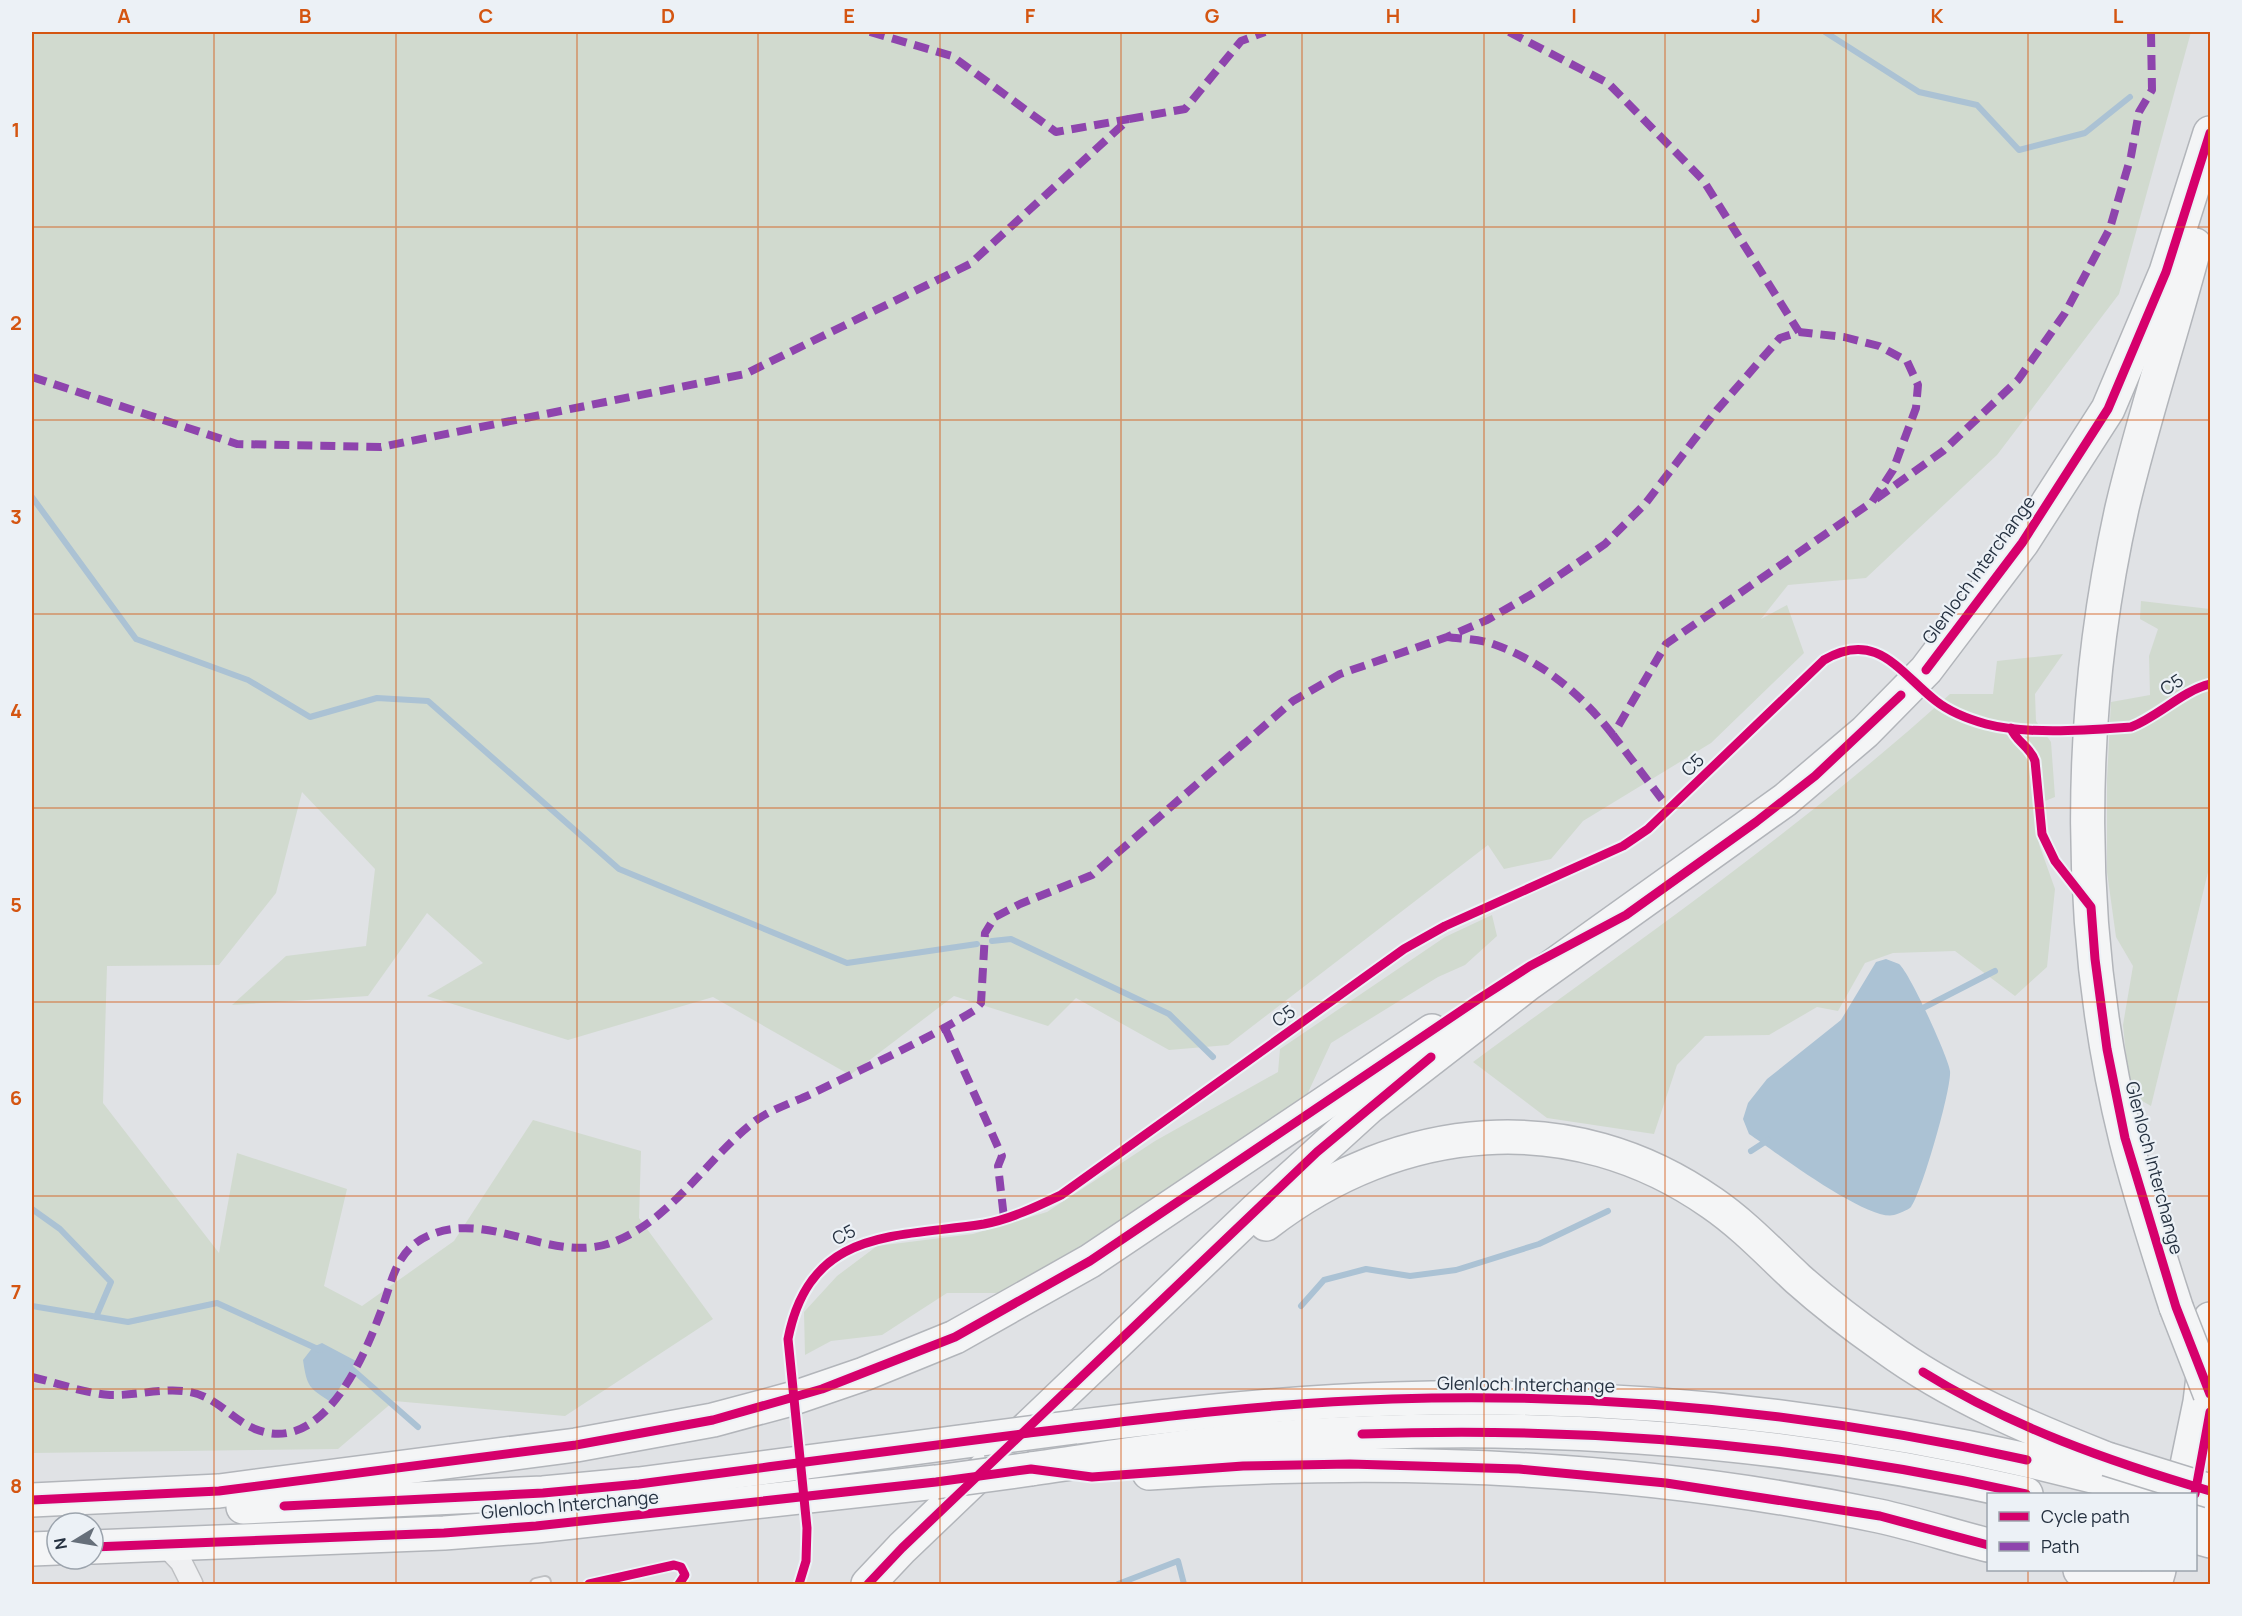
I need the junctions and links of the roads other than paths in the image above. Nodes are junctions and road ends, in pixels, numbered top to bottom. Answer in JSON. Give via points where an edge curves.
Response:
{"nodes":[{"id":1,"x":2211,"y":133,"type":"edge"},
{"id":2,"x":2211,"y":177,"type":"edge"},
{"id":3,"x":1626,"y":915,"type":"junction"},
{"id":4,"x":2211,"y":1318,"type":"edge"},
{"id":5,"x":1144,"y":1319,"type":"junction"},
{"id":6,"x":2211,"y":1394,"type":"edge"},
{"id":7,"x":2211,"y":1412,"type":"edge"},
{"id":8,"x":1031,"y":1469,"type":"junction"},
{"id":9,"x":2105,"y":1469,"type":"junction"},
{"id":10,"x":2211,"y":1491,"type":"edge"},
{"id":11,"x":2021,"y":1493,"type":"edge"},
{"id":12,"x":2157,"y":1493,"type":"edge"},
{"id":13,"x":2181,"y":1493,"type":"edge"},
{"id":14,"x":2195,"y":1493,"type":"edge"},
{"id":15,"x":32,"y":1500,"type":"edge"},
{"id":16,"x":32,"y":1513,"type":"edge"},
{"id":17,"x":164,"y":1544,"type":"junction"},
{"id":18,"x":1987,"y":1544,"type":"edge"},
{"id":19,"x":105,"y":1546,"type":"edge"},
{"id":20,"x":2087,"y":1571,"type":"edge"},
{"id":21,"x":192,"y":1584,"type":"edge"},
{"id":22,"x":868,"y":1584,"type":"edge"},
{"id":23,"x":2131,"y":1584,"type":"edge"}],
"edges":[{"from":1,"to":3,"type":"highway","name":"Glenloch Interchange","via":[[2166,272],[2108,409],[2022,543],[1926,670],[1865,732],[1756,822]]},
{"from":2,"to":6,"type":"highway","name":"Glenloch Interchange","bridge":true,"via":[[2179,309],[2122,507],[2105,597],[2087,772],[2088,867],[2095,959],[2125,1138],[2176,1306]]},
{"from":3,"to":5,"type":"highway","name":"Glenloch Interchange","via":[[1530,982],[1369,1107]]},
{"from":3,"to":15,"type":"highway","via":[[1530,966],[1477,1000],[1090,1261],[955,1337],[864,1374],[757,1409],[627,1437],[219,1491]]},
{"from":4,"to":13,"type":"highway","via":[[2200,1402]]},
{"from":5,"to":9,"type":"highway","via":[[1295,1203],[1362,1166],[1457,1139],[1545,1139],[1619,1156],[1681,1183],[1732,1218],[1838,1312],[1905,1361]]},
{"from":5,"to":22,"type":"highway","name":"Glenloch Interchange"},
{"from":7,"to":14,"type":"highway"},
{"from":8,"to":11,"type":"highway","name":"Glenloch Interchange","via":[[1253,1440],[1427,1432],[1518,1433],[1771,1449],[1880,1465]]},
{"from":8,"to":17,"type":"highway","name":"Glenloch Interchange","bridge":true,"via":[[536,1526]]},
{"from":8,"to":18,"type":"highway","via":[[1092,1477],[1244,1466],[1350,1464],[1507,1468],[1610,1476],[1880,1516]]},
{"from":9,"to":10,"type":"highway","bridge":true},
{"from":9,"to":12,"type":"highway","name":"Glenloch Interchange"},
{"from":9,"to":16,"type":"highway","name":"Glenloch Interchange","bridge":true,"via":[[1824,1423],[1603,1402],[1383,1400],[1224,1409],[543,1493]]},
{"from":17,"to":19,"type":"highway","name":"Glenloch Interchange"},
{"from":17,"to":21,"type":"street","via":[[181,1562]]},
{"from":20,"to":23,"type":"highway"}]}
